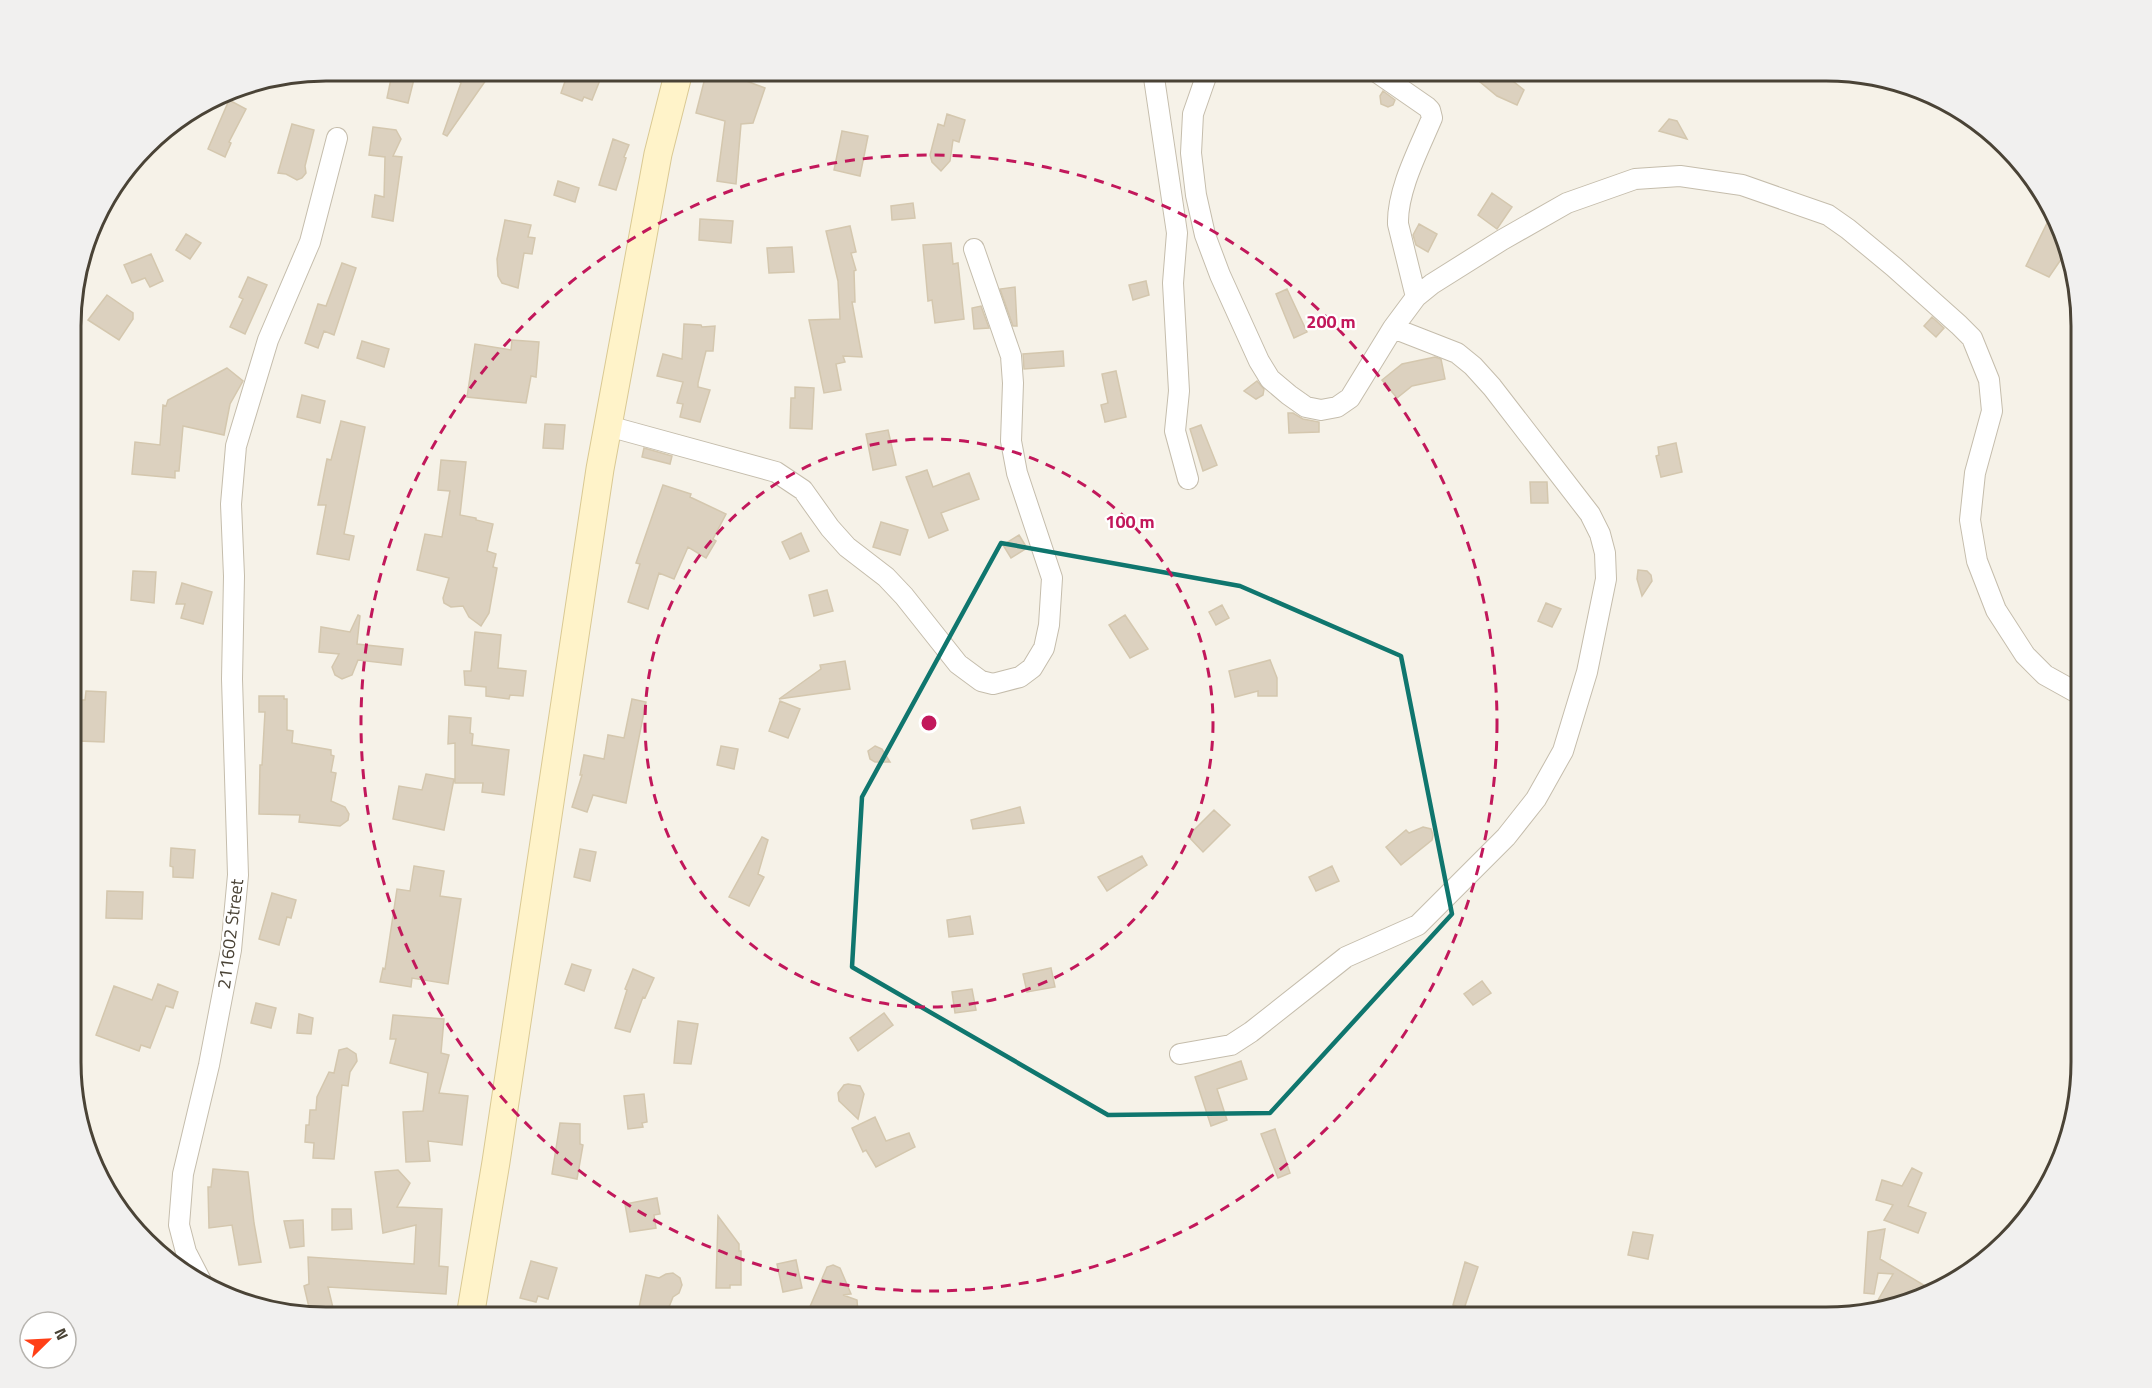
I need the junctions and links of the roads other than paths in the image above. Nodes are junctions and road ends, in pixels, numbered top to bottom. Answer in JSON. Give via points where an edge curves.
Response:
{"nodes":[{"id":1,"x":677,"y":81,"type":"edge"},
{"id":2,"x":1155,"y":81,"type":"edge"},
{"id":3,"x":1204,"y":81,"type":"edge"},
{"id":4,"x":1390,"y":81,"type":"edge"},
{"id":5,"x":337,"y":138,"type":"dead end"},
{"id":6,"x":974,"y":249,"type":"dead end"},
{"id":7,"x":1416,"y":297,"type":"junction"},
{"id":8,"x":1393,"y":328,"type":"junction"},
{"id":9,"x":608,"y":426,"type":"junction"},
{"id":10,"x":1188,"y":479,"type":"dead end"},
{"id":11,"x":2071,"y":689,"type":"edge"},
{"id":12,"x":1180,"y":1054,"type":"dead end"},
{"id":13,"x":195,"y":1269,"type":"edge"},
{"id":14,"x":472,"y":1307,"type":"edge"}],
"edges":[{"from":1,"to":9,"type":"street","via":[[658,154]]},
{"from":2,"to":10,"type":"street","via":[[1177,233],[1173,283],[1179,391],[1175,431]]},
{"from":3,"to":8,"type":"street","via":[[1193,114],[1191,153],[1196,195],[1220,275],[1270,378],[1306,406],[1321,410],[1337,407],[1350,398]]},
{"from":4,"to":7,"type":"street","via":[[1430,110],[1432,118],[1415,157],[1398,214]]},
{"from":5,"to":13,"type":"street","name":"211602 Street","via":[[310,242],[268,340],[236,446],[231,504],[238,875],[231,950],[183,1174],[179,1225]]},
{"from":6,"to":9,"type":"street","via":[[1011,356],[1011,441],[1017,473],[1052,578],[1044,648],[1032,668],[1020,677],[993,684],[981,681],[958,664],[904,596],[847,547],[794,482],[776,472]]},
{"from":7,"to":8,"type":"street"},
{"from":7,"to":11,"type":"street","via":[[1567,203],[1635,179],[1680,176],[1742,185],[1828,215],[1894,267],[1972,338],[1989,380],[1992,411],[1975,472],[1970,520],[1977,561],[1996,610],[2025,655],[2045,675]]},
{"from":8,"to":12,"type":"street","via":[[1457,352],[1473,366],[1590,514],[1605,553],[1606,579],[1583,683],[1563,751],[1536,799],[1506,837],[1418,924],[1346,957],[1231,1046]]},
{"from":9,"to":14,"type":"street"}]}
